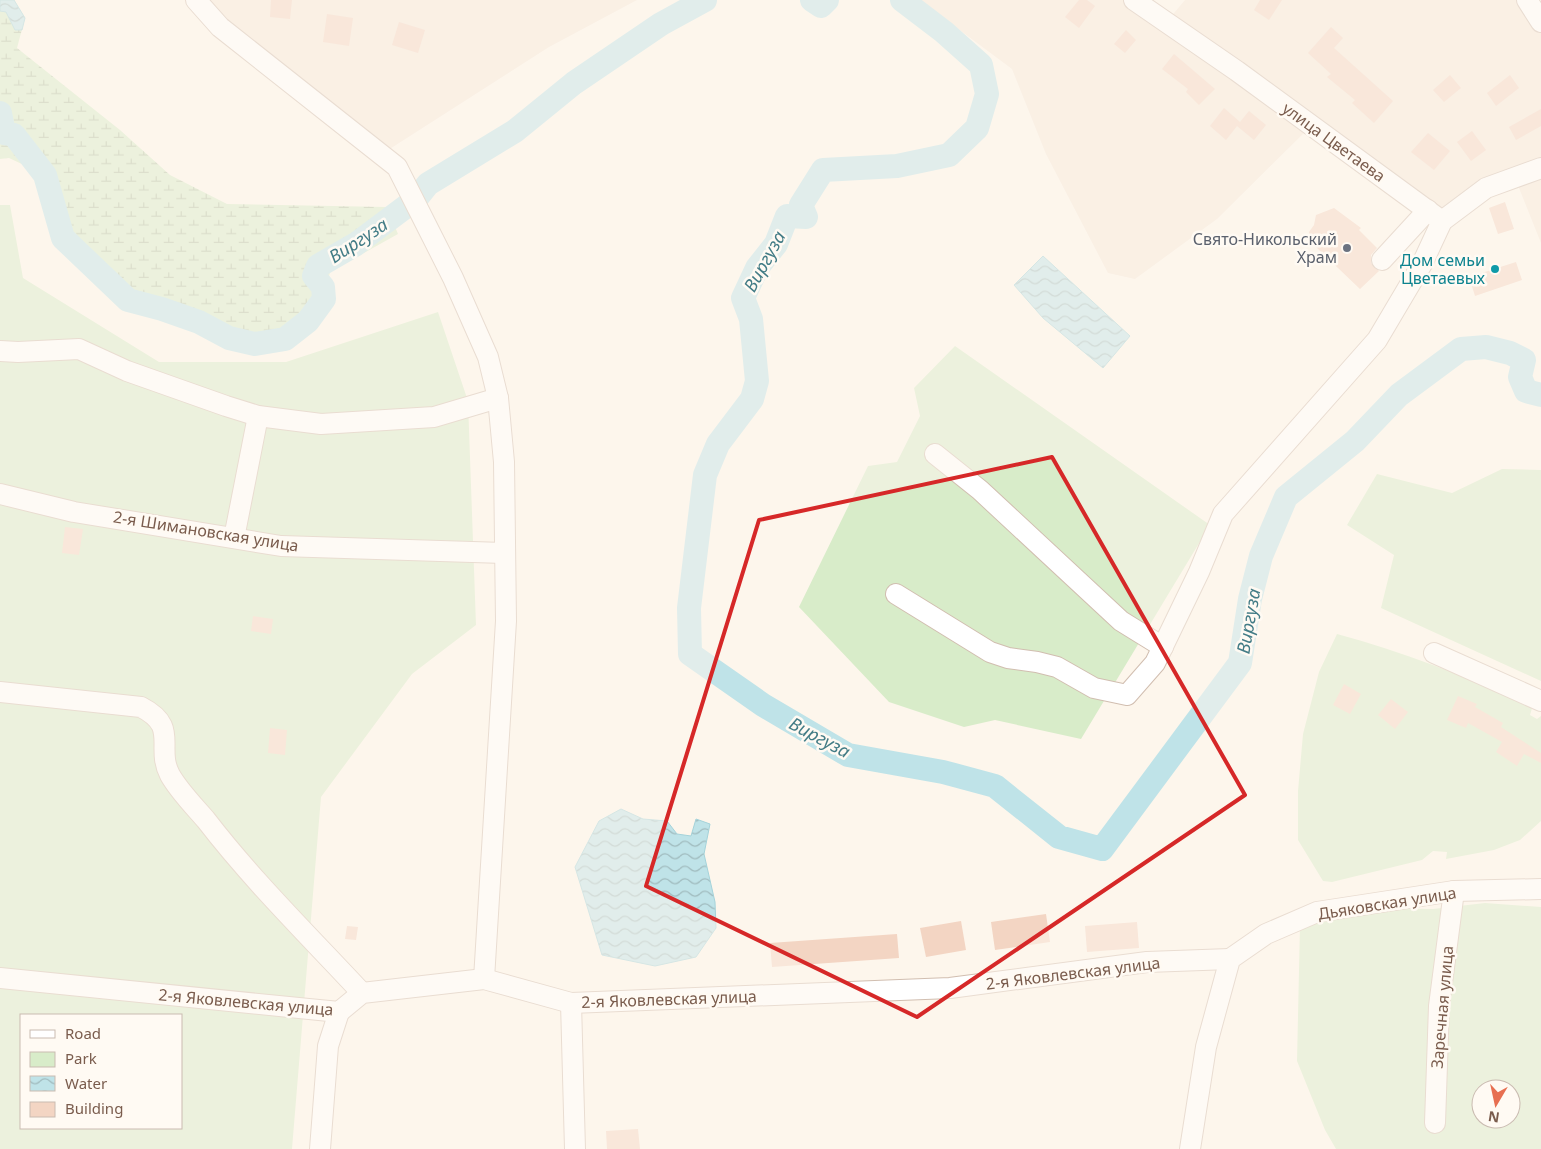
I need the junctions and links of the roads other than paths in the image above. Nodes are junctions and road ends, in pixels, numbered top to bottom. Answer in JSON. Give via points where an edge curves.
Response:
{"nodes":[{"id":1,"x":196,"y":0,"type":"edge"},
{"id":2,"x":1527,"y":0,"type":"edge"},
{"id":3,"x":1145,"y":3,"type":"edge"},
{"id":4,"x":1541,"y":22,"type":"edge"},
{"id":5,"x":1541,"y":168,"type":"edge"},
{"id":6,"x":1435,"y":215,"type":"junction"},
{"id":7,"x":1382,"y":260,"type":"dead end"},
{"id":8,"x":0,"y":350,"type":"edge"},
{"id":9,"x":498,"y":398,"type":"junction"},
{"id":10,"x":258,"y":416,"type":"junction"},
{"id":11,"x":935,"y":454,"type":"dead end"},
{"id":12,"x":0,"y":494,"type":"edge"},
{"id":13,"x":234,"y":538,"type":"junction"},
{"id":14,"x":504,"y":553,"type":"junction"},
{"id":15,"x":896,"y":594,"type":"dead end"},
{"id":16,"x":1163,"y":647,"type":"junction"},
{"id":17,"x":1434,"y":653,"type":"dead end"},
{"id":18,"x":0,"y":692,"type":"edge"},
{"id":19,"x":1541,"y":701,"type":"edge"},
{"id":20,"x":1541,"y":889,"type":"edge"},
{"id":21,"x":1454,"y":891,"type":"junction"},
{"id":22,"x":1230,"y":959,"type":"junction"},
{"id":23,"x":0,"y":978,"type":"edge"},
{"id":24,"x":484,"y":979,"type":"junction"},
{"id":25,"x":362,"y":993,"type":"junction"},
{"id":26,"x":572,"y":1003,"type":"junction"},
{"id":27,"x":339,"y":1012,"type":"junction"},
{"id":28,"x":1435,"y":1123,"type":"dead end"},
{"id":29,"x":320,"y":1149,"type":"edge"},
{"id":30,"x":575,"y":1149,"type":"edge"},
{"id":31,"x":1190,"y":1149,"type":"edge"}],
"edges":[{"from":1,"to":9,"type":"street","via":[[220,27],[397,167],[488,357]]},
{"from":2,"to":4,"type":"street"},
{"from":3,"to":6,"type":"street","name":"улица Цветаева"},
{"from":5,"to":6,"type":"street","via":[[1486,188]]},
{"from":6,"to":7,"type":"street"},
{"from":6,"to":16,"type":"street","via":[[1422,264],[1377,340],[1223,514]]},
{"from":8,"to":10,"type":"street","via":[[79,349],[127,371]]},
{"from":9,"to":10,"type":"street","via":[[434,417],[321,424]]},
{"from":9,"to":14,"type":"street","via":[[504,462]]},
{"from":10,"to":13,"type":"street"},
{"from":11,"to":16,"type":"street","via":[[980,490],[1121,622]]},
{"from":12,"to":13,"type":"street","name":"2-я Шимановская улица","via":[[74,512]]},
{"from":13,"to":14,"type":"street","name":"2-я Шимановская улица","via":[[281,546]]},
{"from":14,"to":24,"type":"street","via":[[506,621]]},
{"from":15,"to":16,"type":"street","via":[[990,652],[1057,667],[1094,688],[1126,695],[1155,663]]},
{"from":17,"to":19,"type":"street"},
{"from":18,"to":25,"type":"street","via":[[141,707],[154,714],[165,732],[164,756],[170,775],[235,857]]},
{"from":20,"to":21,"type":"street","name":"Дьяковская улица"},
{"from":21,"to":22,"type":"street","name":"Дьяковская улица","via":[[1317,912],[1266,934]]},
{"from":21,"to":28,"type":"street","name":"Заречная улица","via":[[1439,1006]]},
{"from":22,"to":26,"type":"street","name":"2-я Яковлевская улица","via":[[1147,962],[950,988]]},
{"from":22,"to":31,"type":"street","via":[[1206,1047]]},
{"from":23,"to":27,"type":"street","name":"2-я Яковлевская улица"},
{"from":24,"to":25,"type":"street","name":"2-я Яковлевская улица"},
{"from":24,"to":26,"type":"street","name":"2-я Яковлевская улица"},
{"from":25,"to":27,"type":"street","name":"2-я Яковлевская улица"},
{"from":26,"to":30,"type":"street"},
{"from":27,"to":29,"type":"street","via":[[328,1046]]}]}
